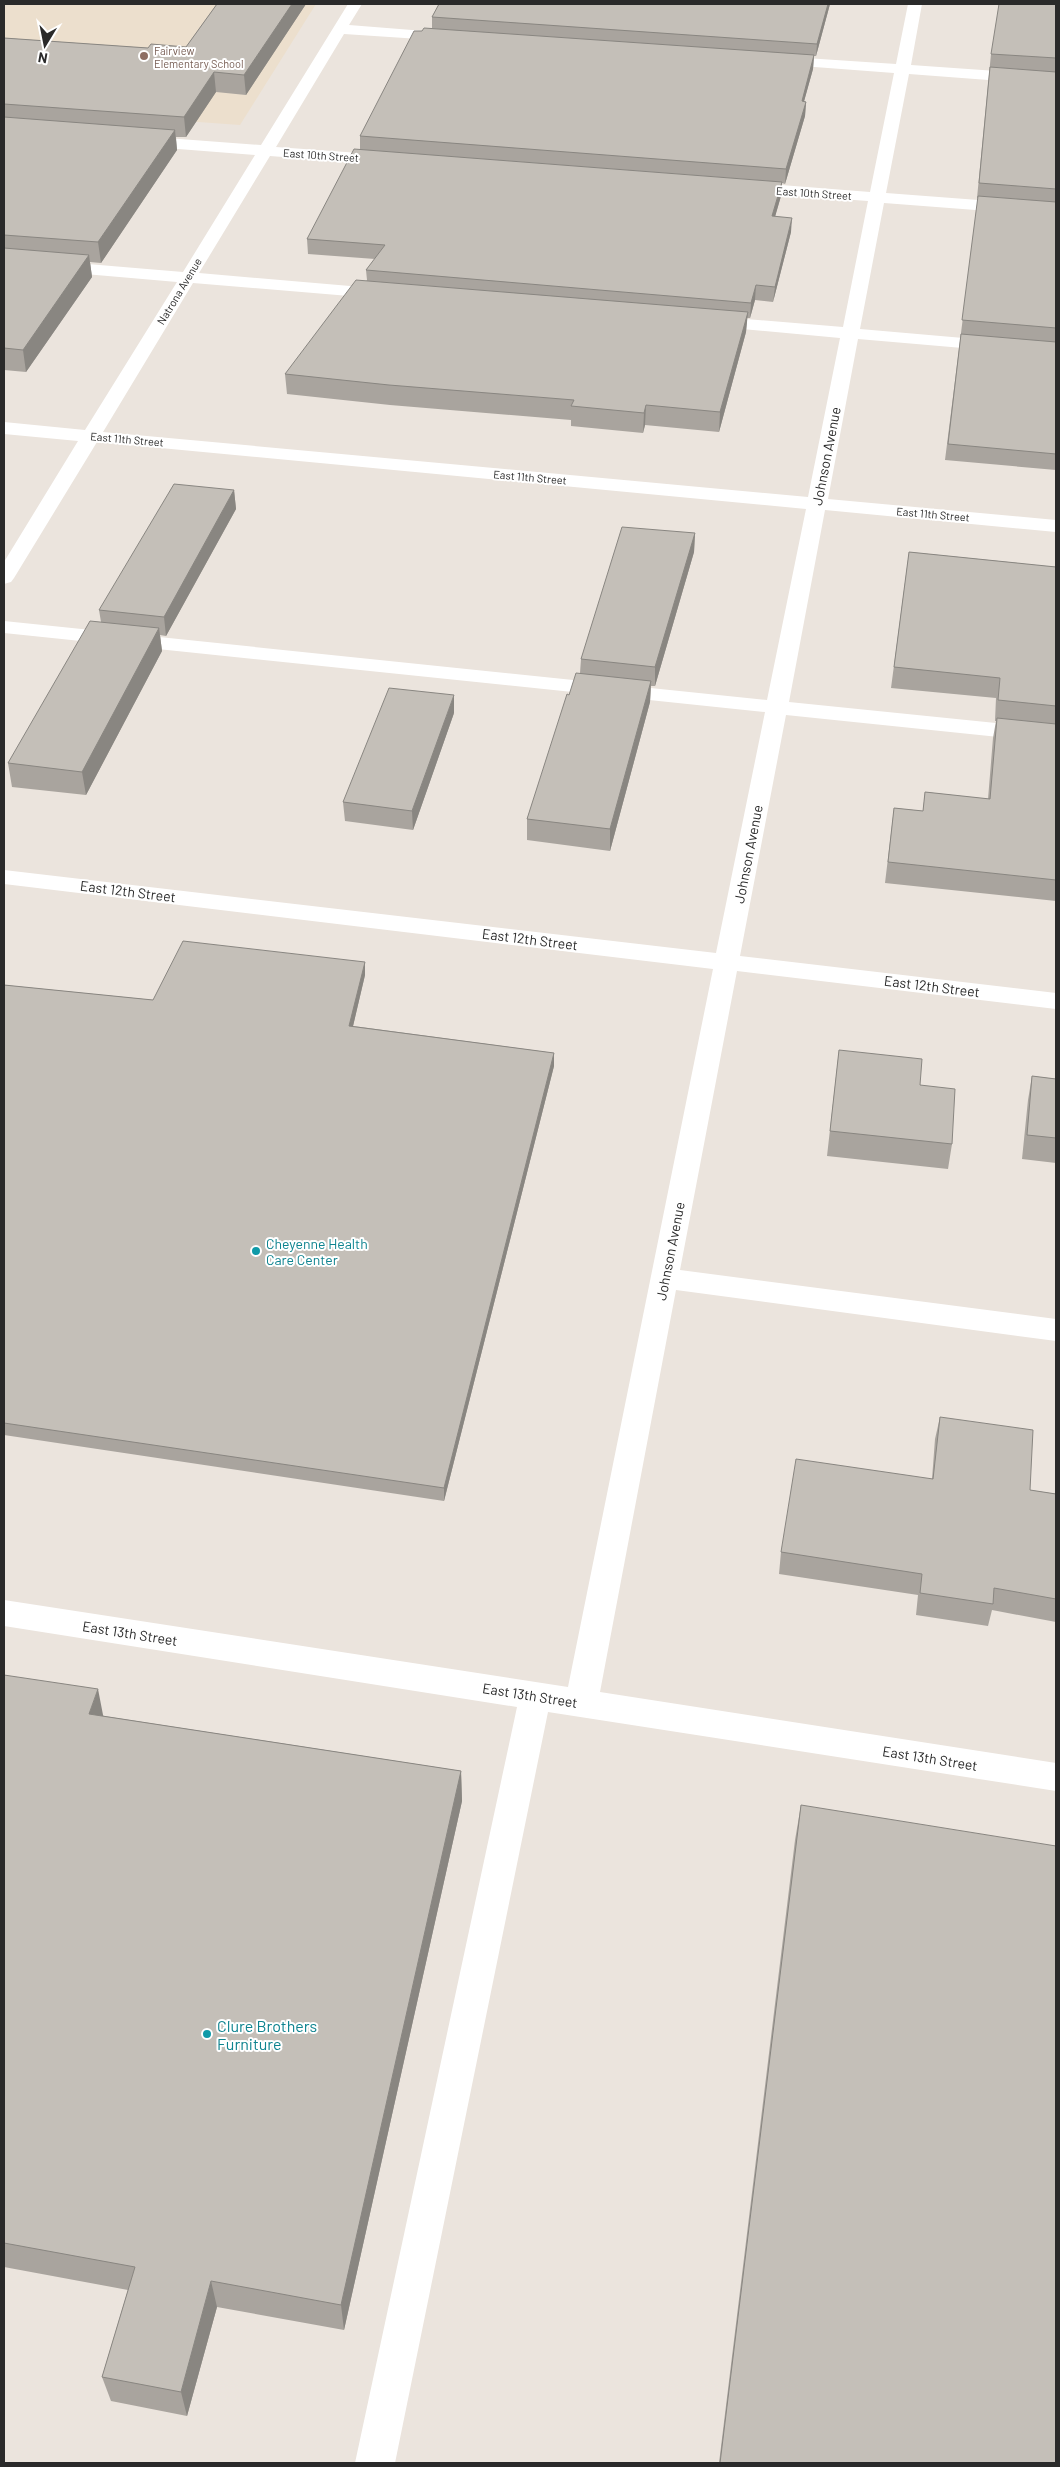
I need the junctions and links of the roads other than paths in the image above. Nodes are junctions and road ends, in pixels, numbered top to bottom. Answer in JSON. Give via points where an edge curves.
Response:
{"nodes":[{"id":1,"x":355,"y":4,"type":"edge"},
{"id":2,"x":914,"y":4,"type":"edge"},
{"id":3,"x":340,"y":29,"type":"junction"},
{"id":4,"x":468,"y":38,"type":"edge"},
{"id":5,"x":764,"y":59,"type":"edge"},
{"id":6,"x":902,"y":69,"type":"junction"},
{"id":7,"x":1056,"y":80,"type":"edge"},
{"id":8,"x":120,"y":139,"type":"edge"},
{"id":9,"x":265,"y":150,"type":"junction"},
{"id":10,"x":403,"y":161,"type":"edge"},
{"id":11,"x":729,"y":186,"type":"edge"},
{"id":12,"x":876,"y":197,"type":"junction"},
{"id":13,"x":1056,"y":211,"type":"edge"},
{"id":14,"x":4,"y":262,"type":"edge"},
{"id":15,"x":188,"y":278,"type":"junction"},
{"id":16,"x":405,"y":296,"type":"edge"},
{"id":17,"x":692,"y":320,"type":"edge"},
{"id":18,"x":850,"y":333,"type":"junction"},
{"id":19,"x":1056,"y":351,"type":"edge"},
{"id":20,"x":4,"y":428,"type":"edge"},
{"id":21,"x":91,"y":436,"type":"junction"},
{"id":22,"x":817,"y":503,"type":"junction"},
{"id":23,"x":1056,"y":526,"type":"edge"},
{"id":24,"x":4,"y":578,"type":"edge"},
{"id":25,"x":4,"y":627,"type":"edge"},
{"id":26,"x":777,"y":707,"type":"junction"},
{"id":27,"x":1056,"y":736,"type":"edge"},
{"id":28,"x":4,"y":876,"type":"edge"},
{"id":29,"x":727,"y":962,"type":"junction"},
{"id":30,"x":1056,"y":1001,"type":"edge"},
{"id":31,"x":665,"y":1278,"type":"junction"},
{"id":32,"x":1056,"y":1330,"type":"edge"},
{"id":33,"x":4,"y":1613,"type":"edge"},
{"id":34,"x":535,"y":1696,"type":"junction"},
{"id":35,"x":581,"y":1704,"type":"junction"},
{"id":36,"x":1056,"y":1777,"type":"edge"},
{"id":37,"x":375,"y":2463,"type":"edge"}],
"edges":[{"from":1,"to":3,"type":"street","name":"Natrona Avenue"},
{"from":2,"to":6,"type":"street","name":"Johnson Avenue"},
{"from":3,"to":4,"type":"street"},
{"from":3,"to":9,"type":"street","name":"Natrona Avenue"},
{"from":5,"to":6,"type":"street"},
{"from":6,"to":7,"type":"street"},
{"from":6,"to":12,"type":"street","name":"Johnson Avenue"},
{"from":8,"to":9,"type":"street","name":"East 10th Street"},
{"from":9,"to":10,"type":"street","name":"East 10th Street"},
{"from":9,"to":15,"type":"street","name":"Natrona Avenue"},
{"from":11,"to":12,"type":"street","name":"East 10th Street"},
{"from":12,"to":13,"type":"street","name":"East 10th Street"},
{"from":12,"to":18,"type":"street","name":"Johnson Avenue"},
{"from":14,"to":15,"type":"street"},
{"from":15,"to":16,"type":"street"},
{"from":15,"to":21,"type":"street","name":"Natrona Avenue"},
{"from":17,"to":18,"type":"street"},
{"from":18,"to":19,"type":"street"},
{"from":18,"to":22,"type":"street","name":"Johnson Avenue"},
{"from":20,"to":21,"type":"street","name":"East 11th Street"},
{"from":21,"to":22,"type":"street","name":"East 11th Street"},
{"from":21,"to":24,"type":"street","name":"Natrona Avenue"},
{"from":22,"to":23,"type":"street","name":"East 11th Street"},
{"from":22,"to":26,"type":"street","name":"Johnson Avenue"},
{"from":25,"to":26,"type":"street"},
{"from":26,"to":27,"type":"street"},
{"from":26,"to":29,"type":"street","name":"Johnson Avenue"},
{"from":28,"to":29,"type":"street","name":"East 12th Street"},
{"from":29,"to":30,"type":"street","name":"East 12th Street"},
{"from":29,"to":31,"type":"street","name":"Johnson Avenue"},
{"from":31,"to":32,"type":"street"},
{"from":31,"to":35,"type":"street","name":"Johnson Avenue"},
{"from":33,"to":34,"type":"street","name":"East 13th Street"},
{"from":34,"to":35,"type":"street","name":"East 13th Street"},
{"from":34,"to":37,"type":"street"},
{"from":35,"to":36,"type":"street","name":"East 13th Street"}]}
